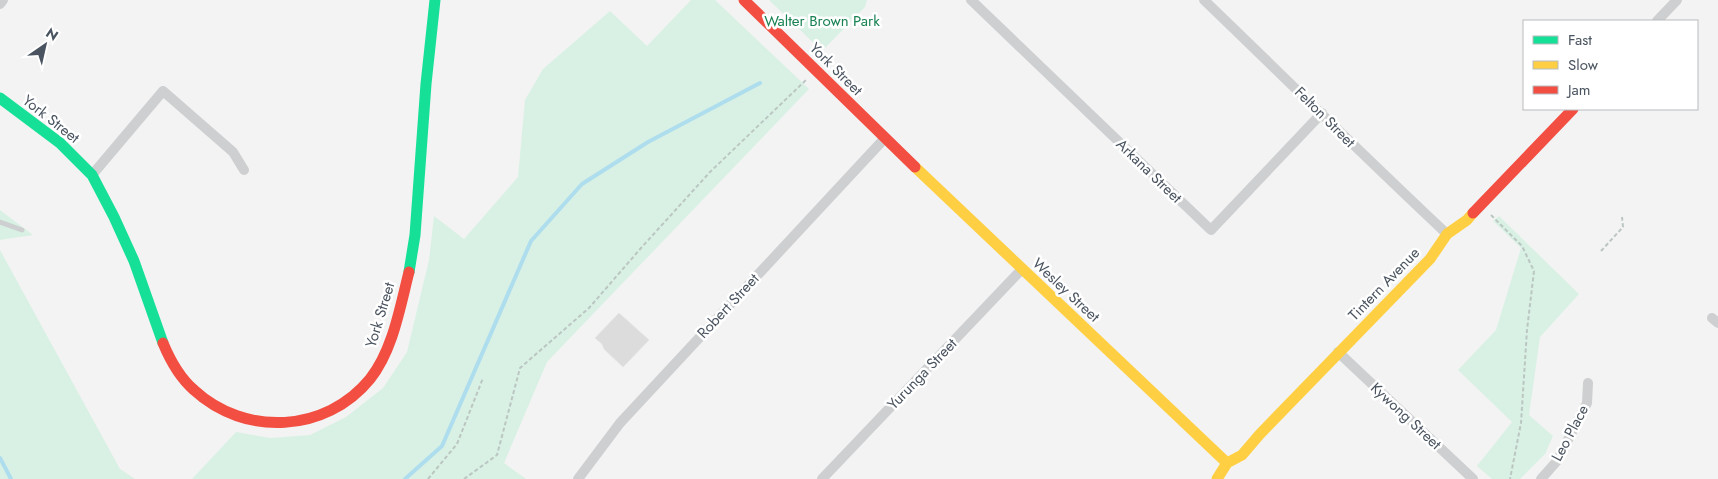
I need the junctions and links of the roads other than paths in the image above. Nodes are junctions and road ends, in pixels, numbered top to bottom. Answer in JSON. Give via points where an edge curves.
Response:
{"nodes":[{"id":1,"x":2,"y":0,"type":"edge"},
{"id":2,"x":435,"y":0,"type":"edge"},
{"id":3,"x":744,"y":0,"type":"edge"},
{"id":4,"x":971,"y":0,"type":"edge"},
{"id":5,"x":1204,"y":0,"type":"edge"},
{"id":6,"x":1677,"y":0,"type":"edge"},
{"id":7,"x":0,"y":4,"type":"edge"},
{"id":8,"x":1658,"y":20,"type":"edge"},
{"id":9,"x":0,"y":98,"type":"edge"},
{"id":10,"x":1572,"y":110,"type":"edge"},
{"id":11,"x":1322,"y":113,"type":"junction"},
{"id":12,"x":885,"y":138,"type":"junction"},
{"id":13,"x":244,"y":170,"type":"dead end"},
{"id":14,"x":92,"y":175,"type":"junction"},
{"id":15,"x":0,"y":222,"type":"edge"},
{"id":16,"x":22,"y":230,"type":"dead end"},
{"id":17,"x":1447,"y":234,"type":"junction"},
{"id":18,"x":1022,"y":269,"type":"junction"},
{"id":19,"x":1338,"y":352,"type":"junction"},
{"id":20,"x":1588,"y":383,"type":"dead end"},
{"id":21,"x":1227,"y":463,"type":"junction"},
{"id":22,"x":578,"y":479,"type":"edge"},
{"id":23,"x":822,"y":479,"type":"edge"},
{"id":24,"x":1217,"y":479,"type":"edge"},
{"id":25,"x":1474,"y":479,"type":"edge"},
{"id":26,"x":1541,"y":479,"type":"edge"}],
"edges":[{"from":1,"to":7,"type":"street"},
{"from":2,"to":14,"type":"street","name":"York Street","via":[[412,256],[386,351],[366,382],[339,406],[309,419],[275,424],[238,417],[194,391],[182,379],[166,350],[134,260]]},
{"from":3,"to":12,"type":"street","name":"York Street"},
{"from":4,"to":11,"type":"street","name":"Arkana Street","via":[[1211,230]]},
{"from":5,"to":11,"type":"street","name":"Felton Street"},
{"from":6,"to":8,"type":"street"},
{"from":9,"to":14,"type":"street","name":"York Street","via":[[67,149]]},
{"from":10,"to":17,"type":"street","name":"Tintern Avenue","via":[[1463,224]]},
{"from":11,"to":17,"type":"street","name":"Felton Street"},
{"from":12,"to":18,"type":"street","name":"Wesley Street"},
{"from":12,"to":22,"type":"street","name":"Robert Street","via":[[620,422]]},
{"from":13,"to":14,"type":"street","via":[[233,152],[163,91]]},
{"from":15,"to":16,"type":"lane"},
{"from":17,"to":19,"type":"street","name":"Tintern Avenue","via":[[1430,259]]},
{"from":18,"to":21,"type":"street","name":"Wesley Street"},
{"from":18,"to":23,"type":"street","name":"Yurunga Street"},
{"from":19,"to":21,"type":"street","name":"Tintern Avenue","via":[[1242,455]]},
{"from":19,"to":25,"type":"street","name":"Kywong Street"},
{"from":20,"to":26,"type":"street","name":"Leo Place","via":[[1587,403],[1558,461]]},
{"from":21,"to":24,"type":"street","name":"Tintern Avenue"}]}
